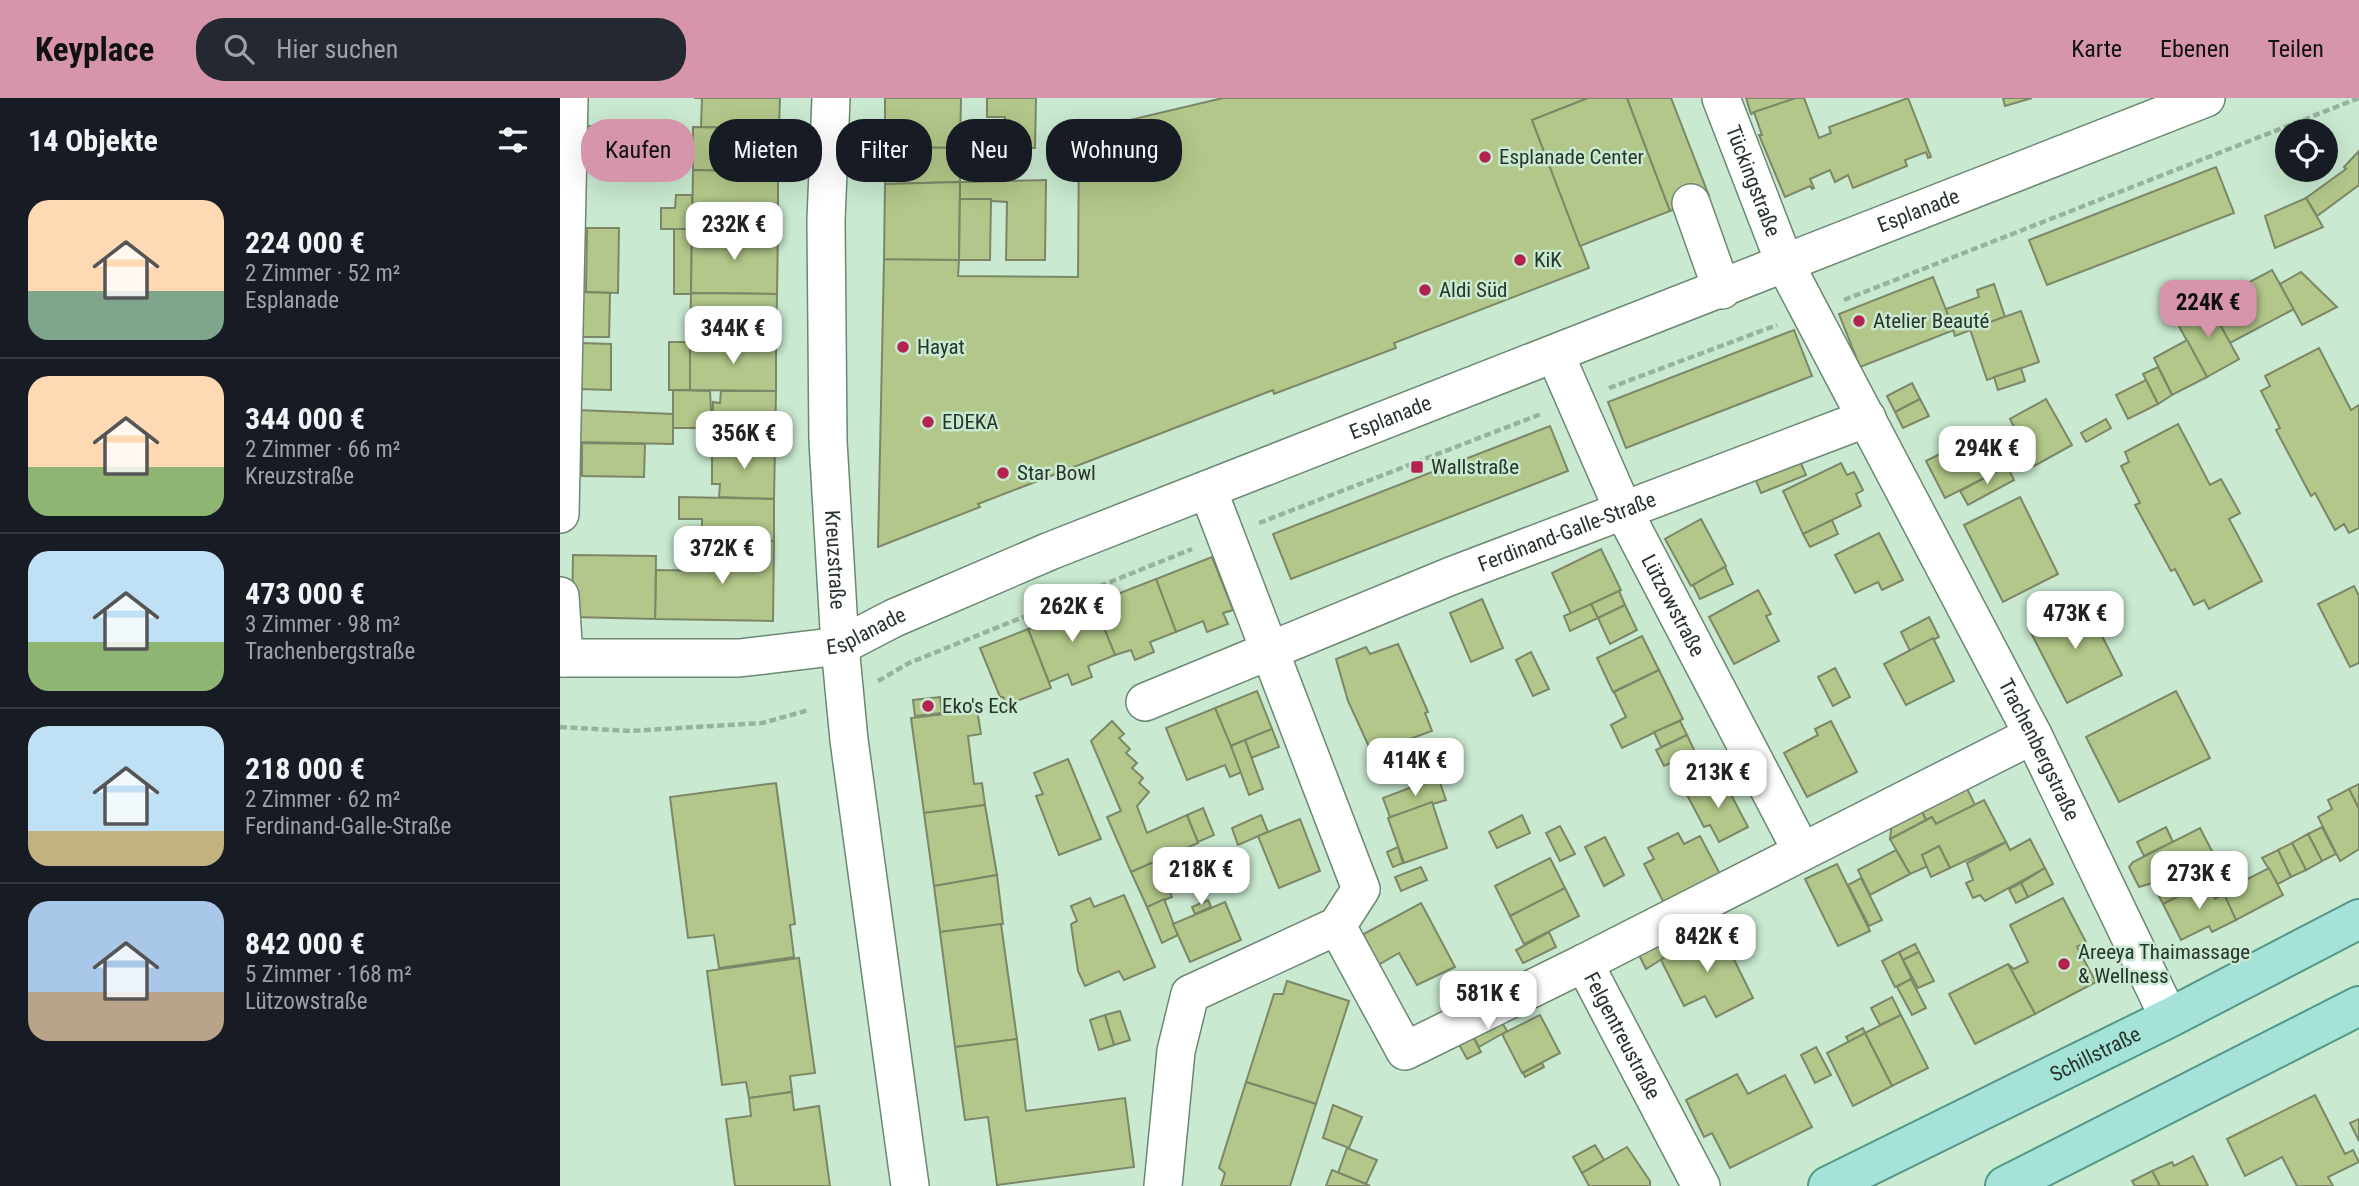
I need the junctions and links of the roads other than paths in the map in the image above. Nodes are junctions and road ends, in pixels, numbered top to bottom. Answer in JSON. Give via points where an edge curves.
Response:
{"nodes":[{"id":1,"x":569,"y":98,"type":"edge"},
{"id":2,"x":831,"y":98,"type":"edge"},
{"id":3,"x":1721,"y":98,"type":"edge"},
{"id":4,"x":2206,"y":98,"type":"edge"},
{"id":5,"x":1691,"y":203,"type":"dead end"},
{"id":6,"x":1785,"y":264,"type":"junction"},
{"id":7,"x":1722,"y":290,"type":"junction"},
{"id":8,"x":1555,"y":354,"type":"junction"},
{"id":9,"x":1867,"y":418,"type":"junction"},
{"id":10,"x":1208,"y":490,"type":"junction"},
{"id":11,"x":1623,"y":512,"type":"junction"},
{"id":12,"x":560,"y":514,"type":"edge"},
{"id":13,"x":560,"y":596,"type":"edge"},
{"id":14,"x":840,"y":646,"type":"junction"},
{"id":15,"x":1269,"y":651,"type":"junction"},
{"id":16,"x":562,"y":658,"type":"edge"},
{"id":17,"x":1145,"y":702,"type":"dead end"},
{"id":18,"x":2033,"y":735,"type":"junction"},
{"id":19,"x":1802,"y":852,"type":"junction"},
{"id":20,"x":2359,"y":919,"type":"edge"},
{"id":21,"x":1337,"y":926,"type":"junction"},
{"id":22,"x":1584,"y":963,"type":"junction"},
{"id":23,"x":2359,"y":1006,"type":"edge"},
{"id":24,"x":2169,"y":1018,"type":"junction"},
{"id":25,"x":910,"y":1186,"type":"edge"},
{"id":26,"x":1163,"y":1186,"type":"edge"},
{"id":27,"x":1701,"y":1186,"type":"edge"},
{"id":28,"x":1828,"y":1186,"type":"edge"},
{"id":29,"x":2005,"y":1186,"type":"edge"}],
"edges":[{"from":1,"to":12,"type":"street"},
{"from":2,"to":14,"type":"street","name":"Kreuzstraße","via":[[826,220],[828,441]]},
{"from":3,"to":6,"type":"street","name":"Tückingstraße"},
{"from":4,"to":6,"type":"street","name":"Esplanade"},
{"from":5,"to":7,"type":"street"},
{"from":6,"to":7,"type":"street","name":"Esplanade"},
{"from":6,"to":9,"type":"street","name":"Trachenbergstraße"},
{"from":7,"to":8,"type":"street","name":"Esplanade"},
{"from":8,"to":10,"type":"street","name":"Esplanade"},
{"from":8,"to":11,"type":"street","name":"Lützowstraße"},
{"from":9,"to":11,"type":"street","name":"Ferdinand-Galle-Straße"},
{"from":9,"to":18,"type":"street","name":"Trachenbergstraße"},
{"from":10,"to":14,"type":"street","name":"Esplanade","via":[[1050,551]]},
{"from":10,"to":15,"type":"street"},
{"from":11,"to":15,"type":"street","name":"Ferdinand-Galle-Straße"},
{"from":11,"to":19,"type":"street","name":"Lützowstraße"},
{"from":13,"to":16,"type":"street"},
{"from":14,"to":16,"type":"street","name":"Esplanade","via":[[739,658]]},
{"from":14,"to":25,"type":"street","name":"Kreuzstraße"},
{"from":15,"to":17,"type":"street","name":"Ferdinand-Galle-Straße"},
{"from":15,"to":21,"type":"street","via":[[1361,889]]},
{"from":18,"to":19,"type":"street"},
{"from":18,"to":24,"type":"street","name":"Trachenbergstraße"},
{"from":19,"to":22,"type":"street"},
{"from":20,"to":24,"type":"main road","name":"Schillstraße"},
{"from":21,"to":22,"type":"street","name":"Felgentreustraße","via":[[1405,1051]]},
{"from":21,"to":26,"type":"street","via":[[1190,994],[1176,1051]]},
{"from":22,"to":27,"type":"street","name":"Felgentreustraße"},
{"from":23,"to":29,"type":"main road"},
{"from":24,"to":28,"type":"main road","name":"Schillstraße"}]}
